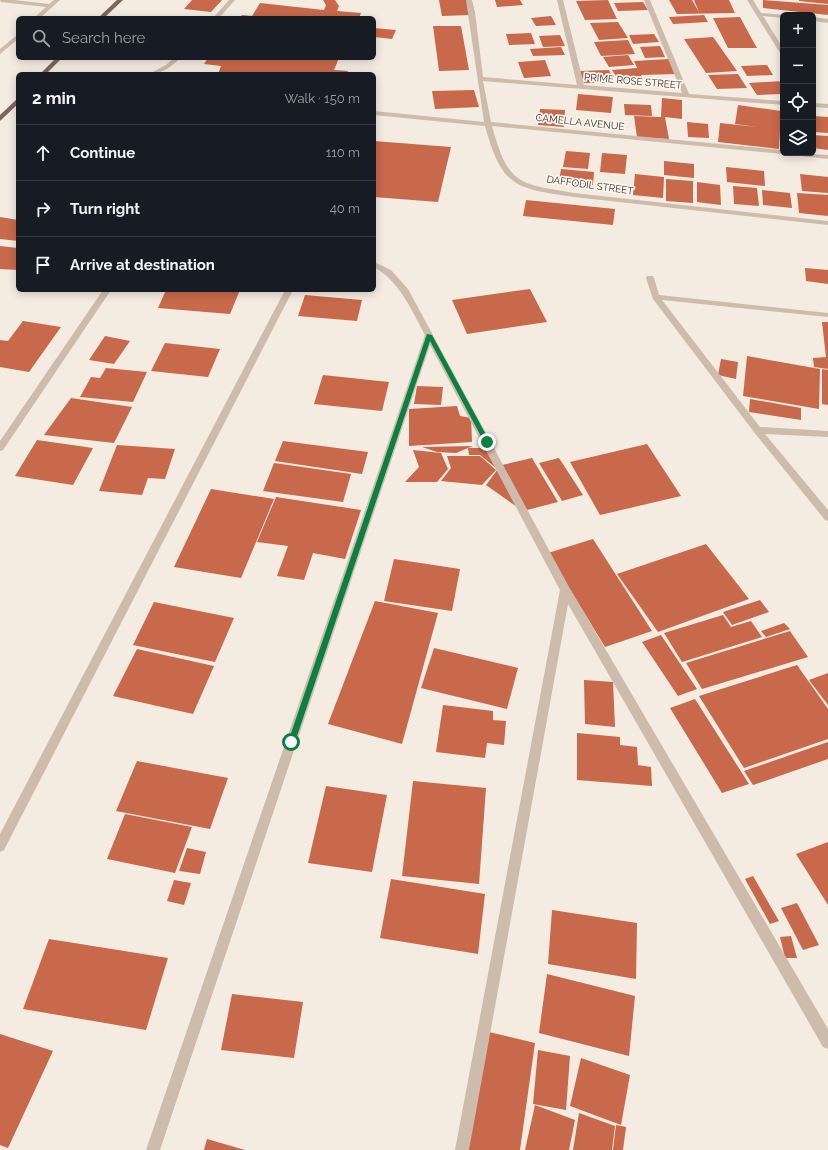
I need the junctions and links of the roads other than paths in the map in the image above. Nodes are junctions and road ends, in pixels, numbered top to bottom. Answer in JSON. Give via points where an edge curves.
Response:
{"nodes":[{"id":1,"x":1,"y":0,"type":"edge"},
{"id":2,"x":56,"y":0,"type":"edge"},
{"id":3,"x":120,"y":0,"type":"edge"},
{"id":4,"x":232,"y":0,"type":"edge"},
{"id":5,"x":469,"y":0,"type":"edge"},
{"id":6,"x":560,"y":0,"type":"edge"},
{"id":7,"x":648,"y":0,"type":"edge"},
{"id":8,"x":750,"y":0,"type":"edge"},
{"id":9,"x":50,"y":6,"type":"junction"},
{"id":10,"x":758,"y":14,"type":"junction"},
{"id":11,"x":39,"y":16,"type":"edge"},
{"id":12,"x":103,"y":16,"type":"edge"},
{"id":13,"x":218,"y":16,"type":"edge"},
{"id":14,"x":780,"y":16,"type":"edge"},
{"id":15,"x":816,"y":20,"type":"edge"},
{"id":16,"x":828,"y":21,"type":"edge"},
{"id":17,"x":16,"y":38,"type":"edge"},
{"id":18,"x":780,"y":48,"type":"edge"},
{"id":19,"x":0,"y":52,"type":"edge"},
{"id":20,"x":58,"y":60,"type":"edge"},
{"id":21,"x":175,"y":60,"type":"edge"},
{"id":22,"x":45,"y":72,"type":"edge"},
{"id":23,"x":156,"y":72,"type":"edge"},
{"id":24,"x":481,"y":78,"type":"junction"},
{"id":25,"x":582,"y":87,"type":"junction"},
{"id":26,"x":686,"y":95,"type":"junction"},
{"id":27,"x":16,"y":102,"type":"edge"},
{"id":28,"x":780,"y":103,"type":"edge"},
{"id":29,"x":816,"y":104,"type":"edge"},
{"id":30,"x":828,"y":106,"type":"edge"},
{"id":31,"x":376,"y":113,"type":"edge"},
{"id":32,"x":0,"y":119,"type":"edge"},
{"id":33,"x":487,"y":123,"type":"junction"},
{"id":34,"x":780,"y":152,"type":"edge"},
{"id":35,"x":816,"y":155,"type":"edge"},
{"id":36,"x":828,"y":156,"type":"edge"},
{"id":37,"x":828,"y":223,"type":"edge"},
{"id":38,"x":376,"y":265,"type":"edge"},
{"id":39,"x":650,"y":278,"type":"dead end"},
{"id":40,"x":107,"y":292,"type":"edge"},
{"id":41,"x":288,"y":292,"type":"edge"},
{"id":42,"x":656,"y":297,"type":"junction"},
{"id":43,"x":828,"y":315,"type":"edge"},
{"id":44,"x":429,"y":335,"type":"junction"},
{"id":45,"x":757,"y":430,"type":"junction"},
{"id":46,"x":828,"y":434,"type":"edge"},
{"id":47,"x":0,"y":448,"type":"edge"},
{"id":48,"x":828,"y":517,"type":"edge"},
{"id":49,"x":565,"y":590,"type":"junction"},
{"id":50,"x":0,"y":846,"type":"edge"},
{"id":51,"x":828,"y":1042,"type":"edge"},
{"id":52,"x":153,"y":1150,"type":"edge"},
{"id":53,"x":462,"y":1150,"type":"edge"}],
"edges":[{"from":1,"to":9,"type":"street"},
{"from":2,"to":9,"type":"street"},
{"from":3,"to":12,"type":"main road"},
{"from":4,"to":13,"type":"street"},
{"from":5,"to":24,"type":"street","name":"DAFFODIL STREET"},
{"from":6,"to":25,"type":"street"},
{"from":7,"to":26,"type":"street"},
{"from":8,"to":10,"type":"street"},
{"from":9,"to":11,"type":"street"},
{"from":10,"to":14,"type":"street"},
{"from":10,"to":18,"type":"street"},
{"from":15,"to":16,"type":"street"},
{"from":17,"to":19,"type":"street"},
{"from":20,"to":22,"type":"main road"},
{"from":21,"to":23,"type":"street"},
{"from":24,"to":25,"type":"street","name":"PRIME ROSE STREET"},
{"from":24,"to":33,"type":"street","name":"DAFFODIL STREET"},
{"from":25,"to":26,"type":"street","name":"PRIME ROSE STREET"},
{"from":26,"to":28,"type":"street","name":"PRIME ROSE STREET"},
{"from":27,"to":32,"type":"main road"},
{"from":29,"to":30,"type":"street"},
{"from":31,"to":33,"type":"street","name":"CAMELLA AVENUE"},
{"from":33,"to":34,"type":"street","name":"CAMELLA AVENUE"},
{"from":33,"to":37,"type":"street","name":"DAFFODIL STREET","via":[[496,153],[505,171],[513,179],[525,184],[574,195]]},
{"from":35,"to":36,"type":"street"},
{"from":38,"to":44,"type":"street","via":[[388,272],[404,290]]},
{"from":39,"to":42,"type":"street"},
{"from":40,"to":47,"type":"street"},
{"from":41,"to":50,"type":"street"},
{"from":42,"to":43,"type":"street"},
{"from":42,"to":45,"type":"street"},
{"from":44,"to":49,"type":"street"},
{"from":44,"to":52,"type":"street"},
{"from":45,"to":46,"type":"street"},
{"from":45,"to":48,"type":"street"},
{"from":49,"to":51,"type":"street"},
{"from":49,"to":53,"type":"street"}]}
